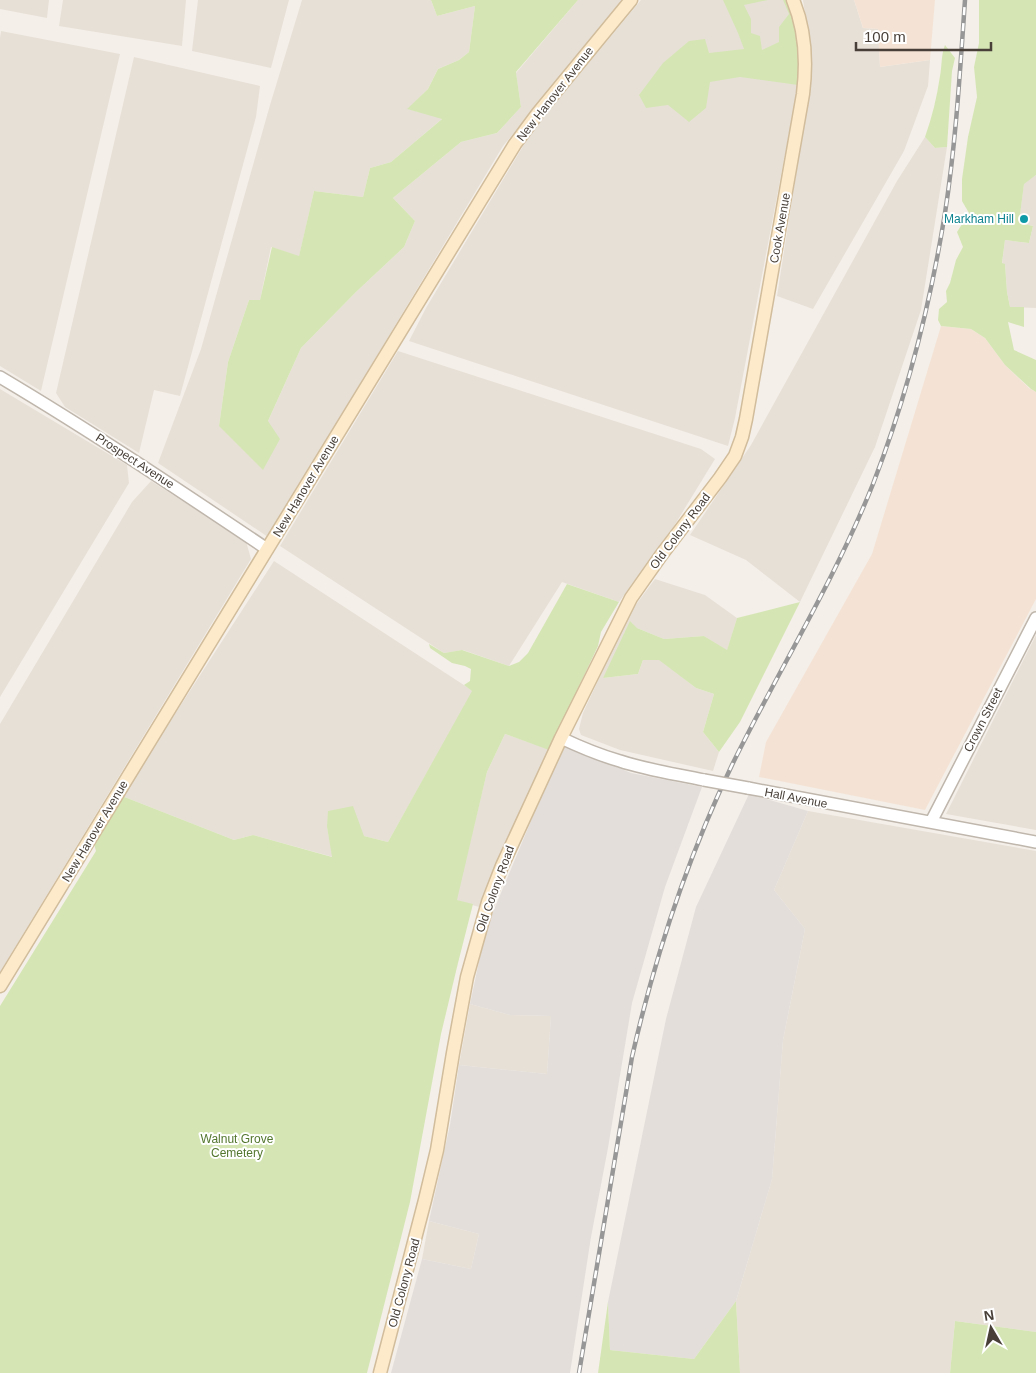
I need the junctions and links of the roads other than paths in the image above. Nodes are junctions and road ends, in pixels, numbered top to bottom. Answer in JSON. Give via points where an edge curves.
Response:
{"nodes":[{"id":1,"x":631,"y":0,"type":"edge"},
{"id":2,"x":793,"y":0,"type":"edge"},
{"id":3,"x":0,"y":377,"type":"edge"},
{"id":4,"x":734,"y":456,"type":"joint"},
{"id":5,"x":267,"y":550,"type":"junction"},
{"id":6,"x":1036,"y":618,"type":"edge"},
{"id":7,"x":561,"y":738,"type":"junction"},
{"id":8,"x":931,"y":822,"type":"junction"},
{"id":9,"x":1036,"y":842,"type":"edge"},
{"id":10,"x":0,"y":986,"type":"edge"},
{"id":11,"x":380,"y":1373,"type":"edge"}],
"edges":[{"from":1,"to":5,"type":"main road","name":"New Hanover Avenue","via":[[515,144]]},
{"from":2,"to":4,"type":"main road","name":"Cook Avenue","via":[[803,31],[806,73],[746,418]]},
{"from":3,"to":5,"type":"street","name":"Prospect Avenue","via":[[147,469]]},
{"from":4,"to":7,"type":"main road","name":"Old Colony Road","via":[[631,598]]},
{"from":5,"to":10,"type":"main road","name":"New Hanover Avenue"},
{"from":6,"to":8,"type":"street","name":"Crown Street"},
{"from":7,"to":8,"type":"street","name":"Hall Avenue","bridge":true,"via":[[597,754],[647,769]]},
{"from":7,"to":11,"type":"main road","name":"Old Colony Road","via":[[502,866],[477,938],[461,1004],[436,1156]]},
{"from":8,"to":9,"type":"street","name":"Hall Avenue"}]}
